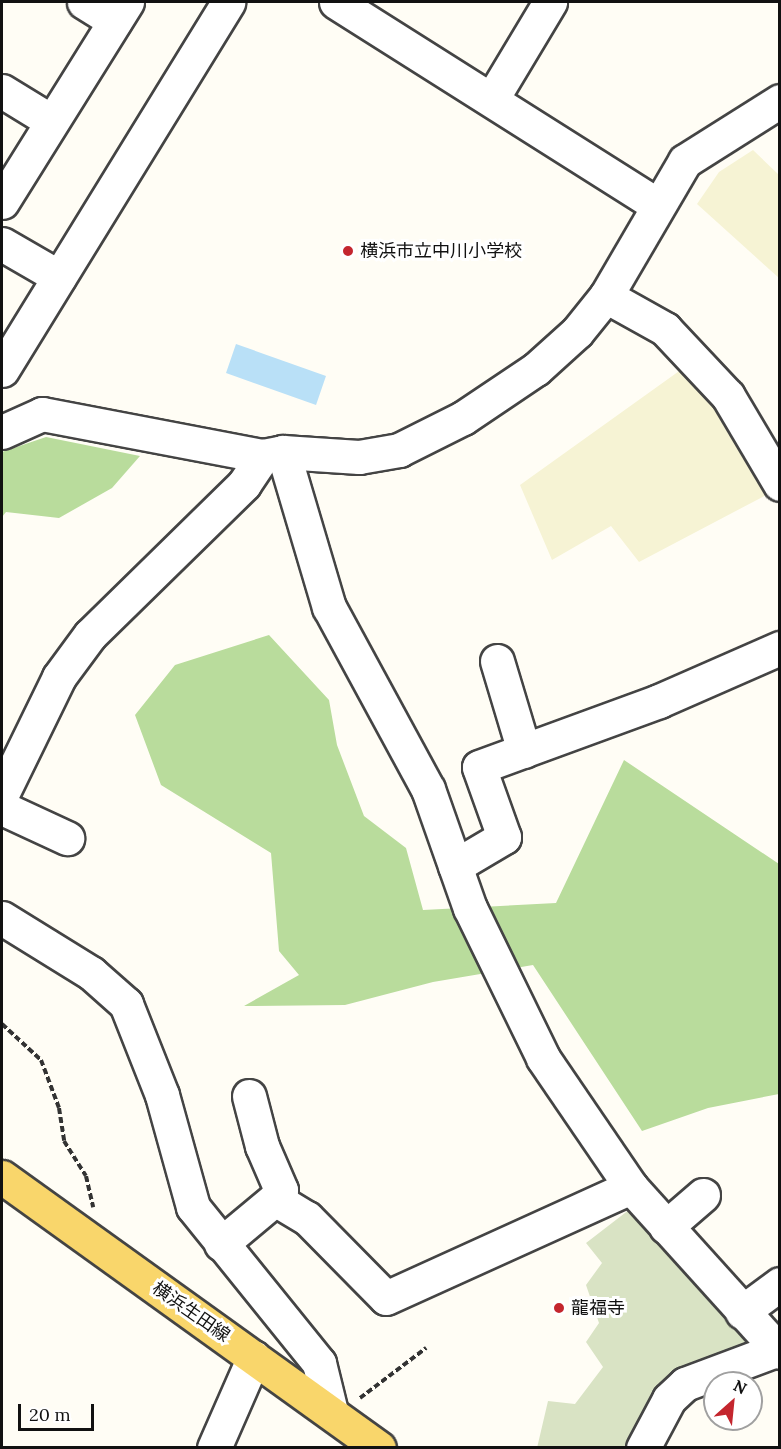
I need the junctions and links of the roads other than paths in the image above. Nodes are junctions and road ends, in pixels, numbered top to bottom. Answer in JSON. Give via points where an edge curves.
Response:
{"nodes":[{"id":1,"x":84,"y":2,"type":"edge"},
{"id":2,"x":228,"y":2,"type":"edge"},
{"id":3,"x":336,"y":2,"type":"edge"},
{"id":4,"x":550,"y":2,"type":"edge"},
{"id":5,"x":121,"y":11,"type":"edge"},
{"id":6,"x":2,"y":92,"type":"edge"},
{"id":7,"x":493,"y":97,"type":"junction"},
{"id":8,"x":780,"y":101,"type":"edge"},
{"id":9,"x":51,"y":121,"type":"junction"},
{"id":10,"x":2,"y":202,"type":"edge"},
{"id":11,"x":657,"y":205,"type":"junction"},
{"id":12,"x":2,"y":244,"type":"edge"},
{"id":13,"x":59,"y":277,"type":"junction"},
{"id":14,"x":606,"y":296,"type":"junction"},
{"id":15,"x":2,"y":370,"type":"edge"},
{"id":16,"x":2,"y":432,"type":"edge"},
{"id":17,"x":273,"y":454,"type":"junction"},
{"id":18,"x":780,"y":484,"type":"edge"},
{"id":19,"x":780,"y":648,"type":"edge"},
{"id":20,"x":497,"y":661,"type":"dead end"},
{"id":21,"x":524,"y":751,"type":"junction"},
{"id":22,"x":2,"y":794,"type":"edge"},
{"id":23,"x":2,"y":808,"type":"edge"},
{"id":24,"x":67,"y":838,"type":"dead end"},
{"id":25,"x":455,"y":866,"type":"junction"},
{"id":26,"x":2,"y":918,"type":"edge"},
{"id":27,"x":249,"y":1096,"type":"dead end"},
{"id":28,"x":2,"y":1177,"type":"edge"},
{"id":29,"x":631,"y":1187,"type":"junction"},
{"id":30,"x":703,"y":1195,"type":"dead end"},
{"id":31,"x":275,"y":1199,"type":"junction"},
{"id":32,"x":666,"y":1227,"type":"junction"},
{"id":33,"x":221,"y":1244,"type":"junction"},
{"id":34,"x":780,"y":1284,"type":"edge"},
{"id":35,"x":742,"y":1312,"type":"junction"},
{"id":36,"x":778,"y":1351,"type":"edge"},
{"id":37,"x":254,"y":1357,"type":"junction"},
{"id":38,"x":341,"y":1408,"type":"junction"},
{"id":39,"x":214,"y":1448,"type":"edge"},
{"id":40,"x":380,"y":1448,"type":"edge"},
{"id":41,"x":643,"y":1448,"type":"edge"}],
"edges":[{"from":1,"to":5,"type":"street"},
{"from":2,"to":13,"type":"street"},
{"from":3,"to":7,"type":"street"},
{"from":4,"to":7,"type":"street"},
{"from":5,"to":9,"type":"street"},
{"from":6,"to":9,"type":"street"},
{"from":7,"to":11,"type":"street"},
{"from":8,"to":11,"type":"street","via":[[685,161]]},
{"from":9,"to":10,"type":"street"},
{"from":11,"to":14,"type":"street"},
{"from":12,"to":13,"type":"street"},
{"from":13,"to":15,"type":"street"},
{"from":14,"to":17,"type":"street","via":[[536,369],[462,418],[399,450],[359,457]]},
{"from":14,"to":18,"type":"street","via":[[673,337],[728,396]]},
{"from":16,"to":17,"type":"street","via":[[42,414]]},
{"from":17,"to":22,"type":"street","via":[[90,635],[59,677]]},
{"from":17,"to":25,"type":"street","via":[[329,607],[428,789]]},
{"from":19,"to":21,"type":"street"},
{"from":20,"to":21,"type":"street"},
{"from":21,"to":25,"type":"street","via":[[478,767],[504,837]]},
{"from":23,"to":24,"type":"street"},
{"from":25,"to":29,"type":"street","via":[[543,1058]]},
{"from":26,"to":33,"type":"street","via":[[92,973],[126,1004],[162,1095],[193,1207]]},
{"from":27,"to":31,"type":"street","via":[[262,1146],[282,1190]]},
{"from":28,"to":37,"type":"main road","name":"横浜生田線"},
{"from":29,"to":31,"type":"street","via":[[386,1298],[307,1218]]},
{"from":29,"to":32,"type":"street"},
{"from":30,"to":32,"type":"street"},
{"from":31,"to":33,"type":"street"},
{"from":32,"to":35,"type":"street"},
{"from":33,"to":38,"type":"street","via":[[319,1363]]},
{"from":34,"to":35,"type":"street"},
{"from":35,"to":36,"type":"street"},
{"from":36,"to":41,"type":"street","via":[[684,1384],[669,1399]]},
{"from":37,"to":38,"type":"main road","name":"横浜生田線"},
{"from":37,"to":39,"type":"street"},
{"from":38,"to":40,"type":"main road","name":"横浜生田線"}]}
